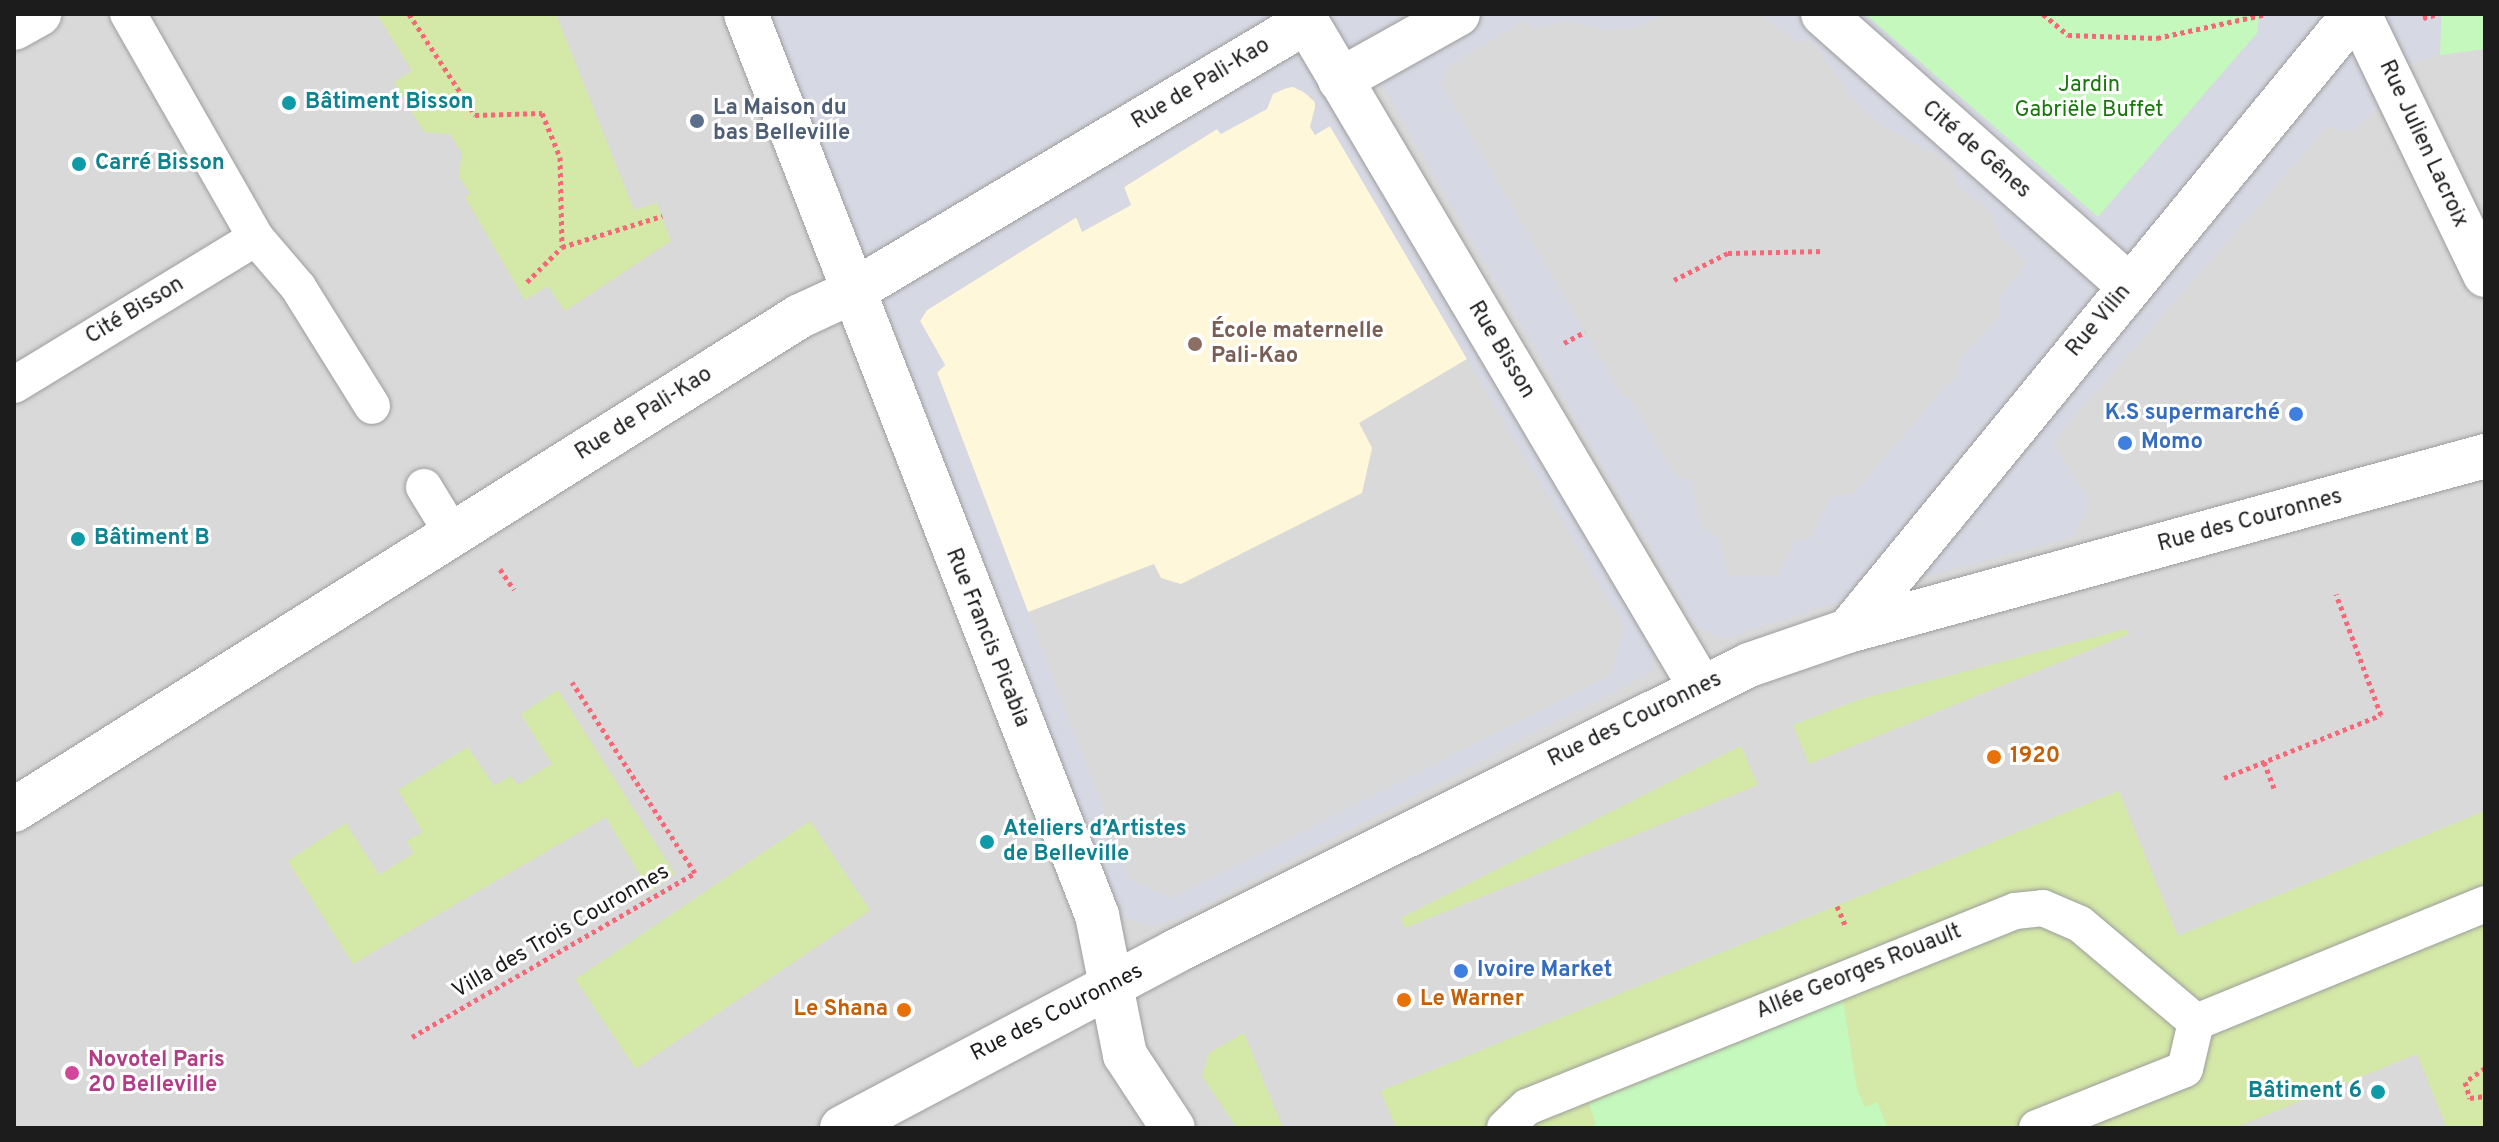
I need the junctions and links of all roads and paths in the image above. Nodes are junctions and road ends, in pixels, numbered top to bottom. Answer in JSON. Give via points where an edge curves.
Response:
{"nodes":[{"id":1,"x":39,"y":14,"type":"edge"},
{"id":2,"x":128,"y":14,"type":"edge"},
{"id":3,"x":409,"y":14,"type":"edge"},
{"id":4,"x":746,"y":14,"type":"edge"},
{"id":5,"x":1458,"y":14,"type":"edge"},
{"id":6,"x":1823,"y":14,"type":"edge"},
{"id":7,"x":2043,"y":14,"type":"edge"},
{"id":8,"x":2266,"y":14,"type":"edge"},
{"id":9,"x":2356,"y":14,"type":"edge"},
{"id":10,"x":1293,"y":24,"type":"edge"},
{"id":11,"x":14,"y":28,"type":"edge"},
{"id":12,"x":1340,"y":80,"type":"junction"},
{"id":13,"x":662,"y":216,"type":"dead end"},
{"id":14,"x":256,"y":238,"type":"junction"},
{"id":15,"x":562,"y":247,"type":"junction"},
{"id":16,"x":1824,"y":251,"type":"dead end"},
{"id":17,"x":2485,"y":275,"type":"edge"},
{"id":18,"x":1674,"y":280,"type":"dead end"},
{"id":19,"x":527,"y":282,"type":"dead end"},
{"id":20,"x":2129,"y":286,"type":"junction"},
{"id":21,"x":850,"y":293,"type":"junction"},
{"id":22,"x":1585,"y":332,"type":"dead end"},
{"id":23,"x":1564,"y":343,"type":"dead end"},
{"id":24,"x":14,"y":385,"type":"edge"},
{"id":25,"x":372,"y":406,"type":"dead end"},
{"id":26,"x":2485,"y":456,"type":"edge"},
{"id":27,"x":424,"y":487,"type":"dead end"},
{"id":28,"x":452,"y":533,"type":"junction"},
{"id":29,"x":2336,"y":594,"type":"dead end"},
{"id":30,"x":1848,"y":631,"type":"junction"},
{"id":31,"x":572,"y":682,"type":"dead end"},
{"id":32,"x":1700,"y":686,"type":"junction"},
{"id":33,"x":2264,"y":762,"type":"junction"},
{"id":34,"x":2224,"y":778,"type":"dead end"},
{"id":35,"x":2275,"y":790,"type":"dead end"},
{"id":36,"x":14,"y":810,"type":"edge"},
{"id":37,"x":2485,"y":904,"type":"edge"},
{"id":38,"x":1109,"y":987,"type":"junction"},
{"id":39,"x":2196,"y":1022,"type":"junction"},
{"id":40,"x":412,"y":1037,"type":"dead end"},
{"id":41,"x":2485,"y":1068,"type":"edge"},
{"id":42,"x":2485,"y":1096,"type":"edge"},
{"id":43,"x":842,"y":1128,"type":"edge"},
{"id":44,"x":1173,"y":1128,"type":"edge"},
{"id":45,"x":1505,"y":1128,"type":"edge"},
{"id":46,"x":2037,"y":1128,"type":"edge"}],
"edges":[{"from":1,"to":11,"type":"street"},
{"from":2,"to":14,"type":"lane"},
{"from":3,"to":15,"type":"path","via":[[475,115],[542,113],[560,157]]},
{"from":4,"to":21,"type":"street","name":"Rue Francis Picabia"},
{"from":5,"to":12,"type":"street"},
{"from":6,"to":20,"type":"street","name":"Cité de Gênes"},
{"from":7,"to":8,"type":"path","via":[[2068,35],[2157,38]]},
{"from":9,"to":17,"type":"street","name":"Rue Julien Lacroix"},
{"from":9,"to":20,"type":"street","name":"Rue Vilin"},
{"from":10,"to":12,"type":"street","name":"Rue Bisson"},
{"from":10,"to":21,"type":"street","name":"Rue de Pali-Kao"},
{"from":12,"to":32,"type":"street","name":"Rue Bisson"},
{"from":13,"to":15,"type":"path"},
{"from":14,"to":24,"type":"lane","name":"Cité Bisson"},
{"from":14,"to":25,"type":"lane","via":[[298,287]]},
{"from":15,"to":19,"type":"path"},
{"from":16,"to":18,"type":"path","via":[[1728,253]]},
{"from":20,"to":30,"type":"street","name":"Rue Vilin"},
{"from":21,"to":28,"type":"street","name":"Rue de Pali-Kao","via":[[800,316]]},
{"from":21,"to":38,"type":"street","name":"Rue Francis Picabia","via":[[1097,915]]},
{"from":22,"to":23,"type":"path"},
{"from":26,"to":30,"type":"street","name":"Rue des Couronnes"},
{"from":27,"to":28,"type":"lane"},
{"from":28,"to":36,"type":"street","name":"Rue de Pali-Kao"},
{"from":29,"to":33,"type":"path","via":[[2381,715]]},
{"from":30,"to":32,"type":"street","name":"Rue des Couronnes"},
{"from":31,"to":40,"type":"path","name":"Villa des Trois Couronnes","via":[[695,873]]},
{"from":32,"to":38,"type":"street","name":"Rue des Couronnes"},
{"from":33,"to":34,"type":"path"},
{"from":33,"to":35,"type":"path"},
{"from":37,"to":39,"type":"lane"},
{"from":38,"to":43,"type":"street","name":"Rue des Couronnes"},
{"from":38,"to":44,"type":"street","name":"Rue Francis Picabia","via":[[1125,1055]]},
{"from":39,"to":45,"type":"lane","name":"Allée Georges Rouault","via":[[2080,924],[2043,908],[2015,911],[1527,1107]]},
{"from":39,"to":46,"type":"lane","via":[[2185,1069]]},
{"from":41,"to":42,"type":"path","via":[[2465,1082],[2470,1098]]}]}
